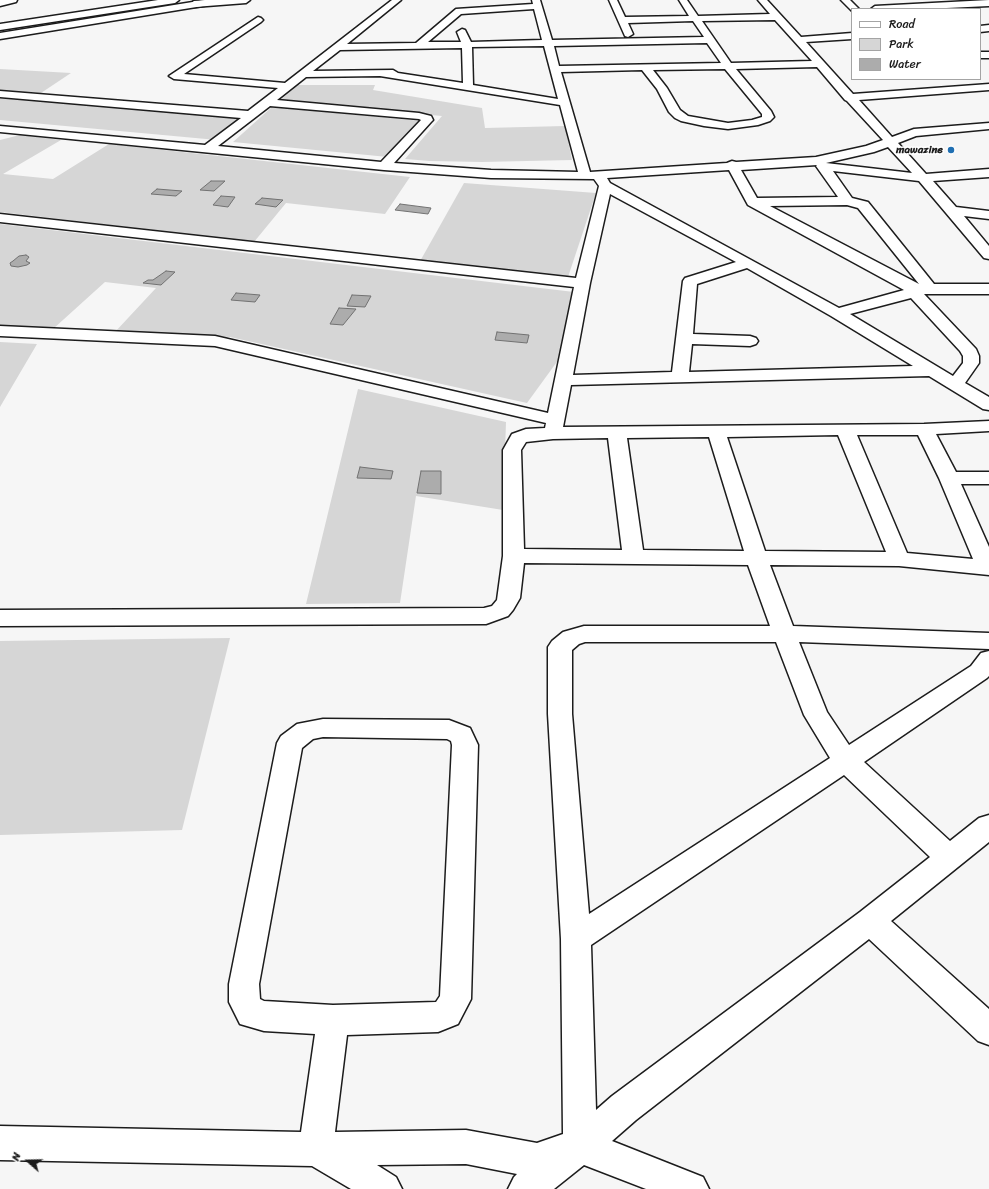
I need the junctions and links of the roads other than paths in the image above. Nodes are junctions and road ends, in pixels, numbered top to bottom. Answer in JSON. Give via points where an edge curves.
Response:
{"nodes":[{"id":1,"x":13,"y":0,"type":"edge"},
{"id":2,"x":175,"y":0,"type":"edge"},
{"id":3,"x":220,"y":0,"type":"edge"},
{"id":4,"x":246,"y":0,"type":"edge"},
{"id":5,"x":396,"y":0,"type":"edge"},
{"id":6,"x":613,"y":0,"type":"edge"},
{"id":7,"x":683,"y":0,"type":"edge"},
{"id":8,"x":762,"y":0,"type":"edge"},
{"id":9,"x":845,"y":0,"type":"edge"},
{"id":10,"x":192,"y":2,"type":"edge"},
{"id":11,"x":0,"y":3,"type":"edge"},
{"id":12,"x":537,"y":3,"type":"edge"},
{"id":13,"x":989,"y":3,"type":"edge"},
{"id":14,"x":854,"y":8,"type":"edge"},
{"id":15,"x":894,"y":8,"type":"edge"},
{"id":16,"x":454,"y":16,"type":"junction"},
{"id":17,"x":777,"y":17,"type":"junction"},
{"id":18,"x":696,"y":19,"type":"junction"},
{"id":19,"x":258,"y":20,"type":"dead end"},
{"id":20,"x":622,"y":20,"type":"junction"},
{"id":21,"x":0,"y":28,"type":"edge"},
{"id":22,"x":0,"y":36,"type":"edge"},
{"id":23,"x":851,"y":36,"type":"edge"},
{"id":24,"x":710,"y":40,"type":"junction"},
{"id":25,"x":797,"y":40,"type":"junction"},
{"id":26,"x":631,"y":41,"type":"junction"},
{"id":27,"x":548,"y":43,"type":"junction"},
{"id":28,"x":467,"y":44,"type":"junction"},
{"id":29,"x":419,"y":45,"type":"junction"},
{"id":30,"x":337,"y":47,"type":"junction"},
{"id":31,"x":820,"y":64,"type":"junction"},
{"id":32,"x":728,"y":66,"type":"junction"},
{"id":33,"x":645,"y":67,"type":"junction"},
{"id":34,"x":555,"y":69,"type":"junction"},
{"id":35,"x":438,"y":72,"type":"dead end"},
{"id":36,"x":379,"y":73,"type":"junction"},
{"id":37,"x":302,"y":74,"type":"junction"},
{"id":38,"x":938,"y":80,"type":"edge"},
{"id":39,"x":288,"y":86,"type":"junction"},
{"id":40,"x":989,"y":87,"type":"edge"},
{"id":41,"x":468,"y":88,"type":"junction"},
{"id":42,"x":950,"y":90,"type":"junction"},
{"id":43,"x":0,"y":94,"type":"edge"},
{"id":44,"x":849,"y":98,"type":"junction"},
{"id":45,"x":266,"y":102,"type":"junction"},
{"id":46,"x":565,"y":103,"type":"junction"},
{"id":47,"x":251,"y":115,"type":"junction"},
{"id":48,"x":989,"y":126,"type":"edge"},
{"id":49,"x":0,"y":129,"type":"edge"},
{"id":50,"x":889,"y":142,"type":"junction"},
{"id":51,"x":209,"y":148,"type":"junction"},
{"id":52,"x":793,"y":163,"type":"junction"},
{"id":53,"x":732,"y":165,"type":"junction"},
{"id":54,"x":384,"y":166,"type":"junction"},
{"id":55,"x":823,"y":166,"type":"junction"},
{"id":56,"x":989,"y":173,"type":"edge"},
{"id":57,"x":585,"y":176,"type":"junction"},
{"id":58,"x":922,"y":178,"type":"junction"},
{"id":59,"x":602,"y":180,"type":"junction"},
{"id":60,"x":847,"y":200,"type":"junction"},
{"id":61,"x":753,"y":202,"type":"junction"},
{"id":62,"x":952,"y":210,"type":"junction"},
{"id":63,"x":989,"y":215,"type":"edge"},
{"id":64,"x":0,"y":218,"type":"edge"},
{"id":65,"x":989,"y":255,"type":"edge"},
{"id":66,"x":748,"y":263,"type":"junction"},
{"id":67,"x":582,"y":283,"type":"junction"},
{"id":68,"x":989,"y":289,"type":"edge"},
{"id":69,"x":919,"y":290,"type":"junction"},
{"id":70,"x":837,"y":313,"type":"junction"},
{"id":71,"x":0,"y":332,"type":"edge"},
{"id":72,"x":684,"y":340,"type":"junction"},
{"id":73,"x":750,"y":341,"type":"dead end"},
{"id":74,"x":933,"y":371,"type":"junction"},
{"id":75,"x":680,"y":378,"type":"junction"},
{"id":76,"x":563,"y":380,"type":"junction"},
{"id":77,"x":955,"y":384,"type":"junction"},
{"id":78,"x":989,"y":405,"type":"edge"},
{"id":79,"x":553,"y":426,"type":"junction"},
{"id":80,"x":989,"y":426,"type":"edge"},
{"id":81,"x":845,"y":429,"type":"junction"},
{"id":82,"x":924,"y":429,"type":"junction"},
{"id":83,"x":716,"y":431,"type":"junction"},
{"id":84,"x":617,"y":433,"type":"junction"},
{"id":85,"x":949,"y":478,"type":"junction"},
{"id":86,"x":989,"y":478,"type":"edge"},
{"id":87,"x":514,"y":556,"type":"junction"},
{"id":88,"x":633,"y":556,"type":"junction"},
{"id":89,"x":756,"y":559,"type":"junction"},
{"id":90,"x":899,"y":559,"type":"junction"},
{"id":91,"x":988,"y":567,"type":"edge"},
{"id":92,"x":0,"y":618,"type":"edge"},
{"id":93,"x":784,"y":634,"type":"junction"},
{"id":94,"x":989,"y":641,"type":"edge"},
{"id":95,"x":989,"y":659,"type":"edge"},
{"id":96,"x":845,"y":760,"type":"junction"},
{"id":97,"x":989,"y":826,"type":"edge"},
{"id":98,"x":949,"y":857,"type":"junction"},
{"id":99,"x":870,"y":921,"type":"junction"},
{"id":100,"x":576,"y":939,"type":"junction"},
{"id":101,"x":333,"y":1020,"type":"junction"},
{"id":102,"x":989,"y":1030,"type":"edge"},
{"id":103,"x":0,"y":1143,"type":"edge"},
{"id":104,"x":580,"y":1146,"type":"junction"},
{"id":105,"x":316,"y":1149,"type":"junction"},
{"id":106,"x":384,"y":1189,"type":"edge"},
{"id":107,"x":526,"y":1189,"type":"edge"},
{"id":108,"x":691,"y":1189,"type":"edge"}],
"edges":[{"from":1,"to":11,"type":"street"},
{"from":2,"to":21,"type":"street"},
{"from":3,"to":10,"type":"street"},
{"from":4,"to":10,"type":"street"},
{"from":5,"to":30,"type":"street"},
{"from":6,"to":20,"type":"street"},
{"from":7,"to":18,"type":"street"},
{"from":8,"to":17,"type":"street"},
{"from":9,"to":14,"type":"street"},
{"from":10,"to":21,"type":"street"},
{"from":10,"to":22,"type":"street"},
{"from":12,"to":16,"type":"street","via":[[462,10]]},
{"from":12,"to":27,"type":"street"},
{"from":13,"to":15,"type":"street"},
{"from":16,"to":28,"type":"street"},
{"from":16,"to":29,"type":"street"},
{"from":17,"to":18,"type":"street"},
{"from":17,"to":25,"type":"street"},
{"from":18,"to":20,"type":"street"},
{"from":18,"to":24,"type":"street"},
{"from":19,"to":39,"type":"street","via":[[174,76]]},
{"from":20,"to":26,"type":"street"},
{"from":23,"to":25,"type":"street"},
{"from":24,"to":26,"type":"street"},
{"from":24,"to":32,"type":"street"},
{"from":25,"to":31,"type":"street"},
{"from":26,"to":27,"type":"street"},
{"from":27,"to":28,"type":"street"},
{"from":27,"to":34,"type":"street"},
{"from":28,"to":29,"type":"street"},
{"from":28,"to":41,"type":"street","via":[[464,71]]},
{"from":29,"to":30,"type":"street"},
{"from":30,"to":37,"type":"street"},
{"from":31,"to":32,"type":"street"},
{"from":31,"to":44,"type":"street"},
{"from":32,"to":33,"type":"street"},
{"from":32,"to":33,"type":"street","via":[[767,113],[766,119],[746,125],[728,126],[685,119],[675,112],[662,88]]},
{"from":33,"to":34,"type":"street"},
{"from":34,"to":46,"type":"street"},
{"from":35,"to":36,"type":"street"},
{"from":36,"to":37,"type":"street"},
{"from":36,"to":41,"type":"street"},
{"from":37,"to":39,"type":"street"},
{"from":38,"to":42,"type":"street"},
{"from":39,"to":45,"type":"street"},
{"from":40,"to":42,"type":"street"},
{"from":41,"to":46,"type":"street"},
{"from":42,"to":44,"type":"street"},
{"from":43,"to":47,"type":"street"},
{"from":44,"to":50,"type":"street"},
{"from":45,"to":47,"type":"street"},
{"from":45,"to":54,"type":"street","via":[[427,118]]},
{"from":46,"to":57,"type":"street"},
{"from":47,"to":51,"type":"street"},
{"from":48,"to":50,"type":"street","via":[[914,133]]},
{"from":49,"to":51,"type":"street"},
{"from":50,"to":52,"type":"street","via":[[838,158]]},
{"from":50,"to":58,"type":"street"},
{"from":51,"to":54,"type":"street"},
{"from":52,"to":53,"type":"street"},
{"from":52,"to":55,"type":"street"},
{"from":53,"to":59,"type":"street"},
{"from":53,"to":61,"type":"street"},
{"from":54,"to":57,"type":"street","via":[[492,174]]},
{"from":55,"to":58,"type":"street"},
{"from":55,"to":60,"type":"street"},
{"from":56,"to":58,"type":"street"},
{"from":57,"to":59,"type":"street"},
{"from":58,"to":62,"type":"street"},
{"from":59,"to":66,"type":"street"},
{"from":59,"to":67,"type":"street"},
{"from":60,"to":61,"type":"street"},
{"from":60,"to":69,"type":"street","via":[[863,205]]},
{"from":61,"to":69,"type":"street"},
{"from":62,"to":63,"type":"street"},
{"from":62,"to":65,"type":"street"},
{"from":64,"to":67,"type":"street"},
{"from":66,"to":70,"type":"street"},
{"from":66,"to":72,"type":"street","via":[[690,281]]},
{"from":67,"to":76,"type":"street"},
{"from":68,"to":69,"type":"street"},
{"from":69,"to":70,"type":"street"},
{"from":69,"to":77,"type":"street","via":[[971,356],[971,363]]},
{"from":70,"to":74,"type":"street"},
{"from":71,"to":79,"type":"street","via":[[215,341]]},
{"from":72,"to":73,"type":"street"},
{"from":72,"to":75,"type":"street"},
{"from":74,"to":75,"type":"street"},
{"from":74,"to":77,"type":"street"},
{"from":75,"to":76,"type":"street"},
{"from":76,"to":79,"type":"street"},
{"from":77,"to":78,"type":"street"},
{"from":79,"to":84,"type":"street"},
{"from":79,"to":87,"type":"street","via":[[519,438],[512,450]]},
{"from":80,"to":82,"type":"street"},
{"from":81,"to":82,"type":"street"},
{"from":81,"to":83,"type":"street"},
{"from":81,"to":90,"type":"street"},
{"from":82,"to":85,"type":"street"},
{"from":83,"to":84,"type":"street"},
{"from":83,"to":89,"type":"street"},
{"from":84,"to":88,"type":"street"},
{"from":85,"to":86,"type":"street"},
{"from":85,"to":91,"type":"street"},
{"from":87,"to":88,"type":"street"},
{"from":87,"to":92,"type":"street","via":[[509,598],[500,611],[486,616]]},
{"from":88,"to":89,"type":"street"},
{"from":89,"to":90,"type":"street"},
{"from":89,"to":93,"type":"street"},
{"from":90,"to":91,"type":"street"},
{"from":93,"to":94,"type":"street"},
{"from":93,"to":96,"type":"street","via":[[816,715]]},
{"from":93,"to":100,"type":"street","via":[[584,634],[571,638],[560,647],[560,714]]},
{"from":95,"to":96,"type":"street","via":[[979,672]]},
{"from":96,"to":98,"type":"street"},
{"from":96,"to":100,"type":"street"},
{"from":97,"to":98,"type":"street"},
{"from":98,"to":99,"type":"street"},
{"from":99,"to":102,"type":"street"},
{"from":99,"to":104,"type":"street","via":[[624,1108]]},
{"from":100,"to":104,"type":"street"},
{"from":101,"to":101,"type":"street","via":[[438,1017],[447,1012],[454,999],[465,745],[461,735],[449,730],[323,728],[306,731],[290,743],[244,984],[245,1002],[251,1013],[264,1016]]},
{"from":101,"to":105,"type":"street"},
{"from":103,"to":105,"type":"street"},
{"from":104,"to":105,"type":"street","via":[[536,1160],[466,1147]]},
{"from":104,"to":107,"type":"street"},
{"from":104,"to":108,"type":"street"},
{"from":105,"to":106,"type":"street"}]}
